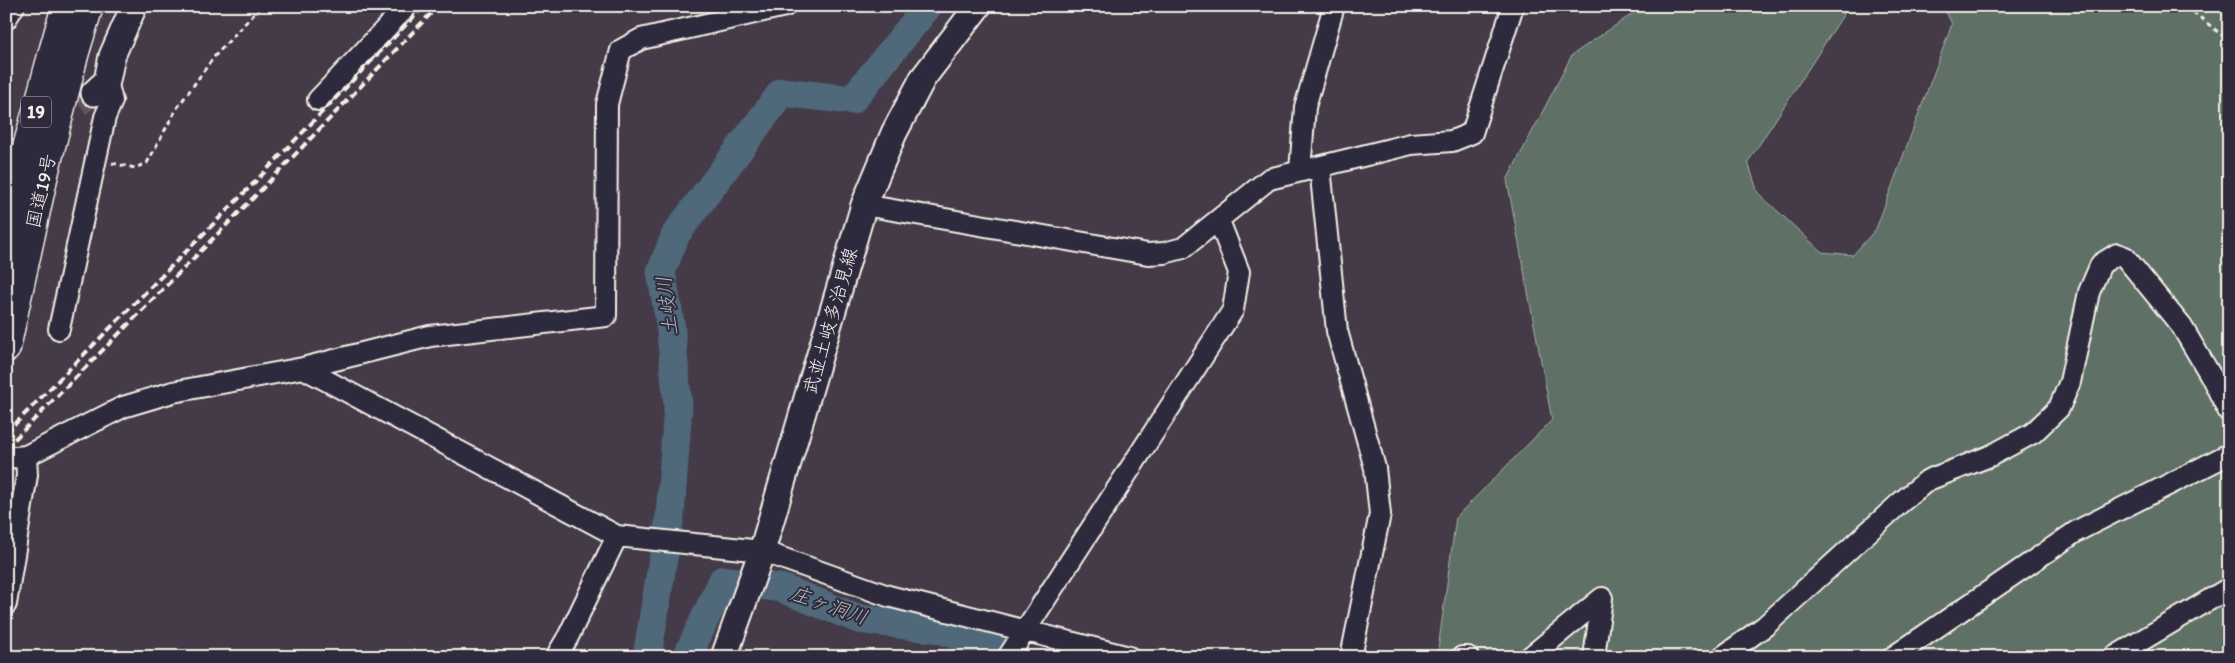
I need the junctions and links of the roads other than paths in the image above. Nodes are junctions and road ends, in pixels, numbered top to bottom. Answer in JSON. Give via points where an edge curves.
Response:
{"nodes":[{"id":1,"x":14,"y":6,"type":"edge"},
{"id":2,"x":66,"y":6,"type":"edge"},
{"id":3,"x":89,"y":6,"type":"edge"},
{"id":4,"x":134,"y":6,"type":"edge"},
{"id":5,"x":406,"y":6,"type":"edge"},
{"id":6,"x":785,"y":6,"type":"edge"},
{"id":7,"x":978,"y":6,"type":"edge"},
{"id":8,"x":1334,"y":6,"type":"edge"},
{"id":9,"x":1513,"y":6,"type":"edge"},
{"id":10,"x":6,"y":19,"type":"edge"},
{"id":11,"x":64,"y":53,"type":"junction"},
{"id":12,"x":100,"y":87,"type":"joint"},
{"id":13,"x":318,"y":100,"type":"dead end"},
{"id":14,"x":20,"y":163,"type":"edge"},
{"id":15,"x":1320,"y":167,"type":"junction"},
{"id":16,"x":1300,"y":171,"type":"junction"},
{"id":17,"x":864,"y":205,"type":"junction"},
{"id":18,"x":1219,"y":221,"type":"junction"},
{"id":19,"x":6,"y":241,"type":"edge"},
{"id":20,"x":59,"y":329,"type":"dead end"},
{"id":21,"x":6,"y":348,"type":"edge"},
{"id":22,"x":303,"y":368,"type":"junction"},
{"id":23,"x":2229,"y":412,"type":"edge"},
{"id":24,"x":2229,"y":454,"type":"edge"},
{"id":25,"x":26,"y":456,"type":"junction"},
{"id":26,"x":6,"y":458,"type":"edge"},
{"id":27,"x":617,"y":536,"type":"junction"},
{"id":28,"x":758,"y":554,"type":"junction"},
{"id":29,"x":2229,"y":588,"type":"edge"},
{"id":30,"x":7,"y":598,"type":"edge"},
{"id":31,"x":1026,"y":630,"type":"junction"},
{"id":32,"x":556,"y":657,"type":"edge"},
{"id":33,"x":724,"y":657,"type":"edge"},
{"id":34,"x":1008,"y":657,"type":"edge"},
{"id":35,"x":1129,"y":657,"type":"edge"},
{"id":36,"x":1351,"y":657,"type":"edge"},
{"id":37,"x":1462,"y":657,"type":"edge"},
{"id":38,"x":1468,"y":657,"type":"edge"},
{"id":39,"x":1530,"y":657,"type":"edge"},
{"id":40,"x":1594,"y":657,"type":"edge"},
{"id":41,"x":1722,"y":657,"type":"edge"},
{"id":42,"x":1893,"y":657,"type":"edge"},
{"id":43,"x":2114,"y":657,"type":"edge"}],
"edges":[{"from":1,"to":10,"type":"street"},
{"from":2,"to":11,"type":"highway","name":"国道19号","number":"19"},
{"from":3,"to":11,"type":"highway","name":"国道19号","number":"19"},
{"from":4,"to":12,"type":"main road"},
{"from":5,"to":13,"type":"street"},
{"from":6,"to":22,"type":"street","via":[[641,39],[621,50],[607,104],[606,316],[430,336]]},
{"from":7,"to":17,"type":"main road","name":"武並土岐多治見線","via":[[924,78],[894,132]]},
{"from":8,"to":16,"type":"street","via":[[1305,108]]},
{"from":9,"to":15,"type":"street","via":[[1472,132],[1452,141],[1411,144]]},
{"from":11,"to":14,"type":"highway","name":"国道19号","number":"19","bridge":true},
{"from":12,"to":20,"type":"street","via":[[112,101],[105,117]]},
{"from":14,"to":19,"type":"highway","name":"国道19号","number":"19"},
{"from":14,"to":21,"type":"highway","name":"国道19号","number":"19"},
{"from":15,"to":16,"type":"street"},
{"from":15,"to":36,"type":"street","via":[[1337,331],[1375,468],[1380,514]]},
{"from":16,"to":18,"type":"street","via":[[1269,179]]},
{"from":17,"to":18,"type":"street","via":[[1148,254],[1183,248]]},
{"from":17,"to":28,"type":"main road","name":"武並土岐多治見線"},
{"from":18,"to":31,"type":"street","via":[[1239,272],[1233,310]]},
{"from":22,"to":25,"type":"street","via":[[173,392],[123,407]]},
{"from":22,"to":27,"type":"street"},
{"from":23,"to":41,"type":"street","via":[[2182,327],[2125,257],[2117,254],[2101,264],[2089,292],[2070,382],[2059,408],[2033,433],[1990,456],[1928,480],[1765,626]]},
{"from":24,"to":42,"type":"street","via":[[2077,531]]},
{"from":25,"to":26,"type":"street"},
{"from":25,"to":30,"type":"street","via":[[27,476]]},
{"from":27,"to":28,"type":"street"},
{"from":27,"to":32,"type":"street"},
{"from":28,"to":31,"type":"street","via":[[888,596]]},
{"from":28,"to":33,"type":"main road","name":"武並土岐多治見線"},
{"from":29,"to":43,"type":"street"},
{"from":31,"to":34,"type":"street"},
{"from":31,"to":35,"type":"street"},
{"from":37,"to":38,"type":"street"},
{"from":39,"to":40,"type":"street","via":[[1602,598]]}]}
